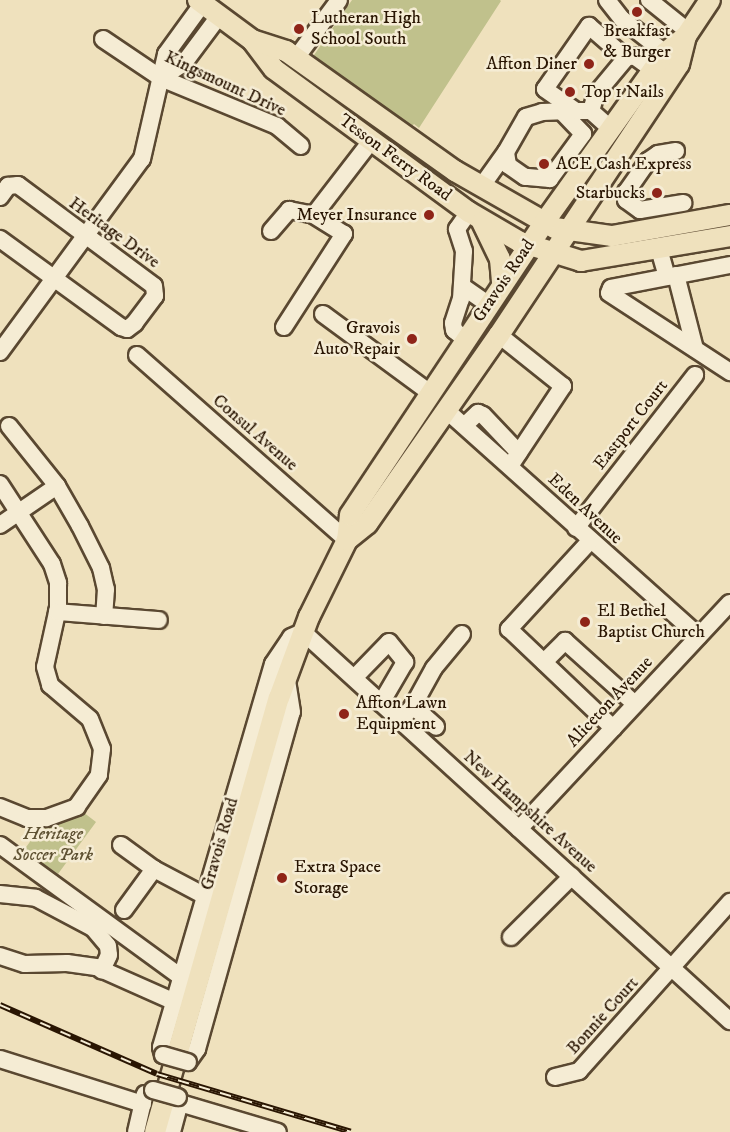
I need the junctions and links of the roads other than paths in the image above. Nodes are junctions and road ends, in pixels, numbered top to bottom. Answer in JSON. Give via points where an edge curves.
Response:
{"nodes":[{"id":1,"x":339,"y":0,"type":"edge"},
{"id":2,"x":607,"y":0,"type":"edge"},
{"id":3,"x":649,"y":0,"type":"edge"},
{"id":4,"x":710,"y":0,"type":"edge"},
{"id":5,"x":201,"y":2,"type":"edge"},
{"id":6,"x":219,"y":16,"type":"junction"},
{"id":7,"x":688,"y":34,"type":"junction"},
{"id":8,"x":103,"y":39,"type":"dead end"},
{"id":9,"x":252,"y":40,"type":"junction"},
{"id":10,"x":665,"y":53,"type":"junction"},
{"id":11,"x":296,"y":58,"type":"junction"},
{"id":12,"x":626,"y":58,"type":"junction"},
{"id":13,"x":654,"y":70,"type":"junction"},
{"id":14,"x":160,"y":78,"type":"junction"},
{"id":15,"x":577,"y":112,"type":"junction"},
{"id":16,"x":611,"y":129,"type":"junction"},
{"id":17,"x":580,"y":138,"type":"junction"},
{"id":18,"x":371,"y":141,"type":"junction"},
{"id":19,"x":301,"y":146,"type":"dead end"},
{"id":20,"x":597,"y":149,"type":"junction"},
{"id":21,"x":676,"y":151,"type":"dead end"},
{"id":22,"x":507,"y":158,"type":"junction"},
{"id":23,"x":481,"y":187,"type":"junction"},
{"id":24,"x":0,"y":197,"type":"edge"},
{"id":25,"x":683,"y":202,"type":"dead end"},
{"id":26,"x":314,"y":215,"type":"junction"},
{"id":27,"x":730,"y":215,"type":"edge"},
{"id":28,"x":475,"y":216,"type":"junction"},
{"id":29,"x":543,"y":224,"type":"junction"},
{"id":30,"x":271,"y":231,"type":"dead end"},
{"id":31,"x":568,"y":231,"type":"junction"},
{"id":32,"x":730,"y":236,"type":"edge"},
{"id":33,"x":85,"y":237,"type":"junction"},
{"id":34,"x":0,"y":238,"type":"edge"},
{"id":35,"x":527,"y":245,"type":"junction"},
{"id":36,"x":659,"y":249,"type":"junction"},
{"id":37,"x":553,"y":255,"type":"junction"},
{"id":38,"x":730,"y":265,"type":"edge"},
{"id":39,"x":53,"y":276,"type":"junction"},
{"id":40,"x":672,"y":276,"type":"junction"},
{"id":41,"x":502,"y":283,"type":"junction"},
{"id":42,"x":462,"y":286,"type":"junction"},
{"id":43,"x":488,"y":304,"type":"junction"},
{"id":44,"x":323,"y":314,"type":"dead end"},
{"id":45,"x":284,"y":327,"type":"dead end"},
{"id":46,"x":499,"y":335,"type":"junction"},
{"id":47,"x":465,"y":339,"type":"junction"},
{"id":48,"x":695,"y":349,"type":"junction"},
{"id":49,"x":0,"y":352,"type":"edge"},
{"id":50,"x":137,"y":355,"type":"dead end"},
{"id":51,"x":730,"y":372,"type":"edge"},
{"id":52,"x":695,"y":375,"type":"dead end"},
{"id":53,"x":430,"y":393,"type":"junction"},
{"id":54,"x":446,"y":410,"type":"junction"},
{"id":55,"x":9,"y":426,"type":"dead end"},
{"id":56,"x":515,"y":460,"type":"junction"},
{"id":57,"x":0,"y":484,"type":"edge"},
{"id":58,"x":57,"y":486,"type":"junction"},
{"id":59,"x":18,"y":513,"type":"junction"},
{"id":60,"x":0,"y":525,"type":"edge"},
{"id":61,"x":576,"y":528,"type":"junction"},
{"id":62,"x":347,"y":540,"type":"junction"},
{"id":63,"x":590,"y":541,"type":"junction"},
{"id":64,"x":730,"y":603,"type":"edge"},
{"id":65,"x":57,"y":612,"type":"junction"},
{"id":66,"x":104,"y":616,"type":"junction"},
{"id":67,"x":159,"y":620,"type":"dead end"},
{"id":68,"x":303,"y":632,"type":"junction"},
{"id":69,"x":462,"y":634,"type":"dead end"},
{"id":70,"x":699,"y":636,"type":"junction"},
{"id":71,"x":544,"y":662,"type":"junction"},
{"id":72,"x":286,"y":676,"type":"junction"},
{"id":73,"x":354,"y":678,"type":"junction"},
{"id":74,"x":381,"y":703,"type":"junction"},
{"id":75,"x":635,"y":704,"type":"junction"},
{"id":76,"x":413,"y":706,"type":"junction"},
{"id":77,"x":400,"y":721,"type":"junction"},
{"id":78,"x":436,"y":727,"type":"dead end"},
{"id":79,"x":613,"y":728,"type":"junction"},
{"id":80,"x":0,"y":807,"type":"edge"},
{"id":81,"x":519,"y":829,"type":"junction"},
{"id":82,"x":0,"y":845,"type":"edge"},
{"id":83,"x":121,"y":845,"type":"dead end"},
{"id":84,"x":154,"y":869,"type":"junction"},
{"id":85,"x":572,"y":876,"type":"junction"},
{"id":86,"x":0,"y":894,"type":"edge"},
{"id":87,"x":205,"y":896,"type":"junction"},
{"id":88,"x":730,"y":902,"type":"edge"},
{"id":89,"x":124,"y":910,"type":"dead end"},
{"id":90,"x":511,"y":937,"type":"dead end"},
{"id":91,"x":0,"y":956,"type":"edge"},
{"id":92,"x":672,"y":968,"type":"junction"},
{"id":93,"x":102,"y":970,"type":"junction"},
{"id":94,"x":181,"y":977,"type":"junction"},
{"id":95,"x":175,"y":1002,"type":"junction"},
{"id":96,"x":730,"y":1021,"type":"edge"},
{"id":97,"x":0,"y":1059,"type":"edge"},
{"id":98,"x":555,"y":1077,"type":"dead end"},
{"id":99,"x":179,"y":1100,"type":"junction"},
{"id":100,"x":142,"y":1104,"type":"junction"},
{"id":101,"x":136,"y":1132,"type":"edge"},
{"id":102,"x":154,"y":1132,"type":"edge"},
{"id":103,"x":172,"y":1132,"type":"edge"},
{"id":104,"x":278,"y":1132,"type":"edge"}],
"edges":[{"from":1,"to":11,"type":"street"},
{"from":2,"to":10,"type":"street","via":[[622,19]]},
{"from":3,"to":7,"type":"street"},
{"from":4,"to":7,"type":"main road","name":"Gravois Road"},
{"from":5,"to":6,"type":"main road","name":"Tesson Ferry Road"},
{"from":5,"to":14,"type":"street","via":[[166,54]]},
{"from":6,"to":9,"type":"main road","name":"Tesson Ferry Road"},
{"from":6,"to":14,"type":"street","via":[[184,63]]},
{"from":7,"to":10,"type":"main road","name":"Gravois Road"},
{"from":7,"to":31,"type":"main road","name":"Gravois Road","via":[[679,64]]},
{"from":8,"to":14,"type":"street","name":"Kingsmount Drive"},
{"from":9,"to":11,"type":"main road","name":"Tesson Ferry Road"},
{"from":9,"to":18,"type":"main road","name":"Tesson Ferry Road","via":[[274,69]]},
{"from":10,"to":13,"type":"main road","name":"Gravois Road"},
{"from":11,"to":23,"type":"main road","name":"Tesson Ferry Road"},
{"from":12,"to":13,"type":"street","via":[[634,56]]},
{"from":12,"to":15,"type":"street"},
{"from":12,"to":15,"type":"street","via":[[589,26],[545,89]]},
{"from":13,"to":16,"type":"main road","name":"Gravois Road"},
{"from":14,"to":19,"type":"street","name":"Kingsmount Drive","via":[[277,126]]},
{"from":14,"to":33,"type":"street","via":[[142,159]]},
{"from":15,"to":16,"type":"street"},
{"from":15,"to":17,"type":"street","via":[[583,130]]},
{"from":15,"to":22,"type":"street","via":[[542,112],[526,117]]},
{"from":16,"to":20,"type":"main road","name":"Gravois Road"},
{"from":17,"to":20,"type":"street"},
{"from":17,"to":22,"type":"street","via":[[550,179],[525,177]]},
{"from":18,"to":26,"type":"street"},
{"from":18,"to":28,"type":"main road","name":"Tesson Ferry Road"},
{"from":20,"to":29,"type":"main road","name":"Gravois Road"},
{"from":21,"to":25,"type":"street","via":[[658,154],[648,161],[626,192],[626,200],[640,210]]},
{"from":22,"to":23,"type":"street"},
{"from":23,"to":29,"type":"main road","name":"Tesson Ferry Road"},
{"from":24,"to":33,"type":"street","name":"Heritage Drive","via":[[8,186],[18,185]]},
{"from":26,"to":30,"type":"street","via":[[289,210]]},
{"from":26,"to":45,"type":"street","via":[[344,234]]},
{"from":27,"to":31,"type":"main road","name":"Tesson Ferry Road","via":[[612,236]]},
{"from":28,"to":35,"type":"main road","name":"Tesson Ferry Road"},
{"from":28,"to":41,"type":"main road","via":[[497,249]]},
{"from":28,"to":42,"type":"street","via":[[457,229],[464,251]]},
{"from":29,"to":31,"type":"main road","name":"Tesson Ferry Road"},
{"from":29,"to":35,"type":"main road","name":"Gravois Road"},
{"from":31,"to":37,"type":"main road","name":"Gravois Road"},
{"from":32,"to":36,"type":"main road","name":"Tesson Ferry Road"},
{"from":33,"to":39,"type":"street"},
{"from":33,"to":39,"type":"street","name":"Heritage Drive","via":[[157,290],[135,323],[121,327]]},
{"from":34,"to":39,"type":"street","name":"Heritage Drive"},
{"from":35,"to":37,"type":"main road","name":"Tesson Ferry Road"},
{"from":35,"to":41,"type":"main road","name":"Gravois Road"},
{"from":36,"to":37,"type":"main road","name":"Tesson Ferry Road","via":[[581,261]]},
{"from":36,"to":40,"type":"street"},
{"from":37,"to":46,"type":"main road","name":"Gravois Road"},
{"from":38,"to":40,"type":"street"},
{"from":39,"to":49,"type":"street"},
{"from":40,"to":48,"type":"street"},
{"from":40,"to":48,"type":"street","via":[[610,288],[609,292]]},
{"from":41,"to":43,"type":"main road","name":"Gravois Road"},
{"from":42,"to":43,"type":"street"},
{"from":42,"to":47,"type":"street","via":[[453,323],[454,330]]},
{"from":43,"to":47,"type":"main road","name":"Gravois Road"},
{"from":44,"to":53,"type":"street"},
{"from":46,"to":54,"type":"main road","name":"Gravois Road"},
{"from":46,"to":56,"type":"street","via":[[563,386]]},
{"from":47,"to":53,"type":"main road","name":"Gravois Road"},
{"from":48,"to":51,"type":"street"},
{"from":50,"to":62,"type":"street","name":"Consul Avenue"},
{"from":52,"to":61,"type":"street","name":"Eastport Court"},
{"from":53,"to":62,"type":"main road","name":"Gravois Road","via":[[350,514]]},
{"from":54,"to":56,"type":"street","name":"Eden Avenue"},
{"from":54,"to":62,"type":"main road","name":"Gravois Road","via":[[367,524]]},
{"from":55,"to":58,"type":"street"},
{"from":56,"to":61,"type":"street","name":"Eden Avenue"},
{"from":57,"to":59,"type":"street"},
{"from":58,"to":59,"type":"street"},
{"from":58,"to":66,"type":"street","via":[[100,568],[106,589]]},
{"from":59,"to":60,"type":"street"},
{"from":59,"to":65,"type":"street","via":[[52,564],[58,583]]},
{"from":61,"to":63,"type":"street","name":"Eden Avenue"},
{"from":62,"to":68,"type":"main road","name":"Gravois Road"},
{"from":63,"to":70,"type":"street","name":"Eden Avenue"},
{"from":63,"to":71,"type":"street","via":[[509,629]]},
{"from":64,"to":70,"type":"street","name":"Aliceton Avenue"},
{"from":65,"to":66,"type":"street"},
{"from":65,"to":80,"type":"street","via":[[45,667],[55,693],[90,719],[102,749],[99,775],[77,807],[64,814],[27,818]]},
{"from":66,"to":67,"type":"street"},
{"from":68,"to":72,"type":"main road","name":"Gravois Road"},
{"from":68,"to":73,"type":"street","name":"New Hampshire Avenue"},
{"from":68,"to":87,"type":"street","name":"Gravois Road","via":[[291,637],[273,664]]},
{"from":69,"to":76,"type":"street","via":[[434,668]]},
{"from":70,"to":75,"type":"street","name":"Aliceton Avenue"},
{"from":71,"to":75,"type":"street","via":[[565,641]]},
{"from":71,"to":79,"type":"street"},
{"from":72,"to":95,"type":"street","name":"Gravois Road","bridge":true,"via":[[292,712],[197,1049],[188,1062],[163,1055],[161,1047]]},
{"from":72,"to":102,"type":"main road","name":"Gravois Road"},
{"from":73,"to":74,"type":"street","name":"New Hampshire Avenue"},
{"from":73,"to":74,"type":"street","via":[[389,642],[405,662]]},
{"from":74,"to":77,"type":"street","name":"New Hampshire Avenue"},
{"from":75,"to":79,"type":"street","name":"Aliceton Avenue"},
{"from":76,"to":77,"type":"street"},
{"from":76,"to":78,"type":"street"},
{"from":77,"to":81,"type":"street","name":"New Hampshire Avenue"},
{"from":79,"to":81,"type":"street","name":"Aliceton Avenue"},
{"from":81,"to":85,"type":"street","name":"New Hampshire Avenue"},
{"from":82,"to":94,"type":"street"},
{"from":83,"to":84,"type":"street"},
{"from":84,"to":87,"type":"street"},
{"from":84,"to":89,"type":"street"},
{"from":85,"to":90,"type":"street"},
{"from":85,"to":92,"type":"street","name":"New Hampshire Avenue"},
{"from":86,"to":93,"type":"street","via":[[36,898],[93,928],[108,946],[109,955]]},
{"from":87,"to":94,"type":"street","name":"Gravois Road"},
{"from":88,"to":92,"type":"street","name":"Bonnie Court"},
{"from":91,"to":93,"type":"street","via":[[25,964],[67,963]]},
{"from":92,"to":96,"type":"street","name":"New Hampshire Avenue"},
{"from":92,"to":98,"type":"street","name":"Bonnie Court","via":[[579,1071]]},
{"from":93,"to":95,"type":"street"},
{"from":94,"to":95,"type":"street","name":"Gravois Road"},
{"from":97,"to":100,"type":"street"},
{"from":99,"to":100,"type":"street","bridge":true,"via":[[153,1090],[147,1092]]},
{"from":99,"to":103,"type":"street"},
{"from":99,"to":104,"type":"street"},
{"from":100,"to":101,"type":"street"}]}
